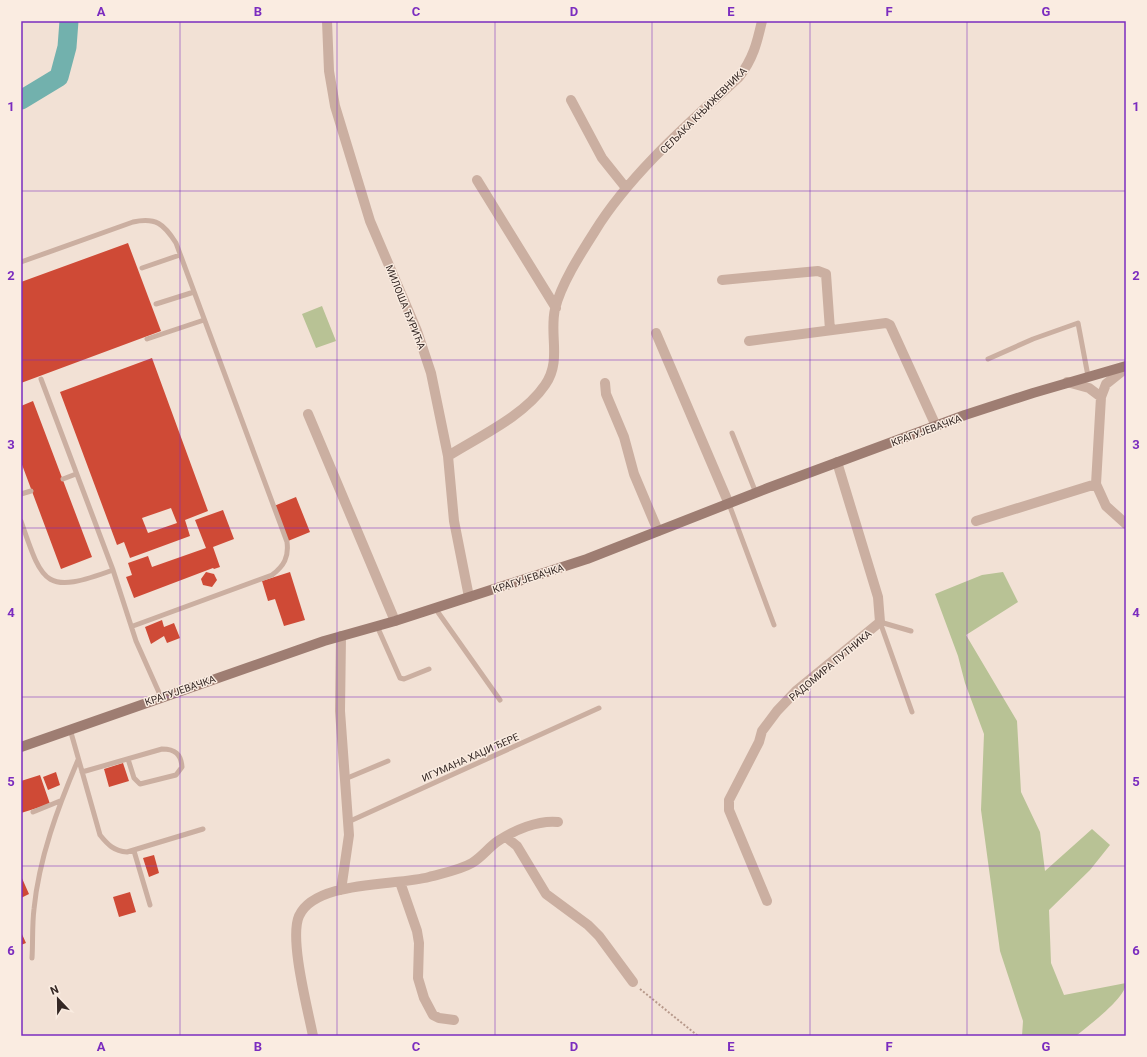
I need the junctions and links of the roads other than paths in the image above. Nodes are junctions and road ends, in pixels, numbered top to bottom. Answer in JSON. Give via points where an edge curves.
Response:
{"nodes":[{"id":1,"x":327,"y":21,"type":"edge"},
{"id":2,"x":762,"y":21,"type":"edge"},
{"id":3,"x":571,"y":100,"type":"dead end"},
{"id":4,"x":478,"y":180,"type":"dead end"},
{"id":5,"x":626,"y":188,"type":"junction"},
{"id":6,"x":180,"y":255,"type":"junction"},
{"id":7,"x":21,"y":262,"type":"edge"},
{"id":8,"x":142,"y":268,"type":"dead end"},
{"id":9,"x":722,"y":280,"type":"dead end"},
{"id":10,"x":194,"y":292,"type":"junction"},
{"id":11,"x":156,"y":304,"type":"dead end"},
{"id":12,"x":556,"y":308,"type":"junction"},
{"id":13,"x":204,"y":320,"type":"junction"},
{"id":14,"x":830,"y":330,"type":"junction"},
{"id":15,"x":656,"y":333,"type":"dead end"},
{"id":16,"x":147,"y":339,"type":"dead end"},
{"id":17,"x":749,"y":341,"type":"dead end"},
{"id":18,"x":988,"y":359,"type":"dead end"},
{"id":19,"x":1126,"y":367,"type":"edge"},
{"id":20,"x":1088,"y":376,"type":"junction"},
{"id":21,"x":41,"y":378,"type":"dead end"},
{"id":22,"x":1066,"y":382,"type":"junction"},
{"id":23,"x":605,"y":383,"type":"dead end"},
{"id":24,"x":1101,"y":397,"type":"junction"},
{"id":25,"x":308,"y":414,"type":"dead end"},
{"id":26,"x":936,"y":426,"type":"junction"},
{"id":27,"x":732,"y":433,"type":"dead end"},
{"id":28,"x":448,"y":456,"type":"junction"},
{"id":29,"x":837,"y":462,"type":"junction"},
{"id":30,"x":76,"y":474,"type":"junction"},
{"id":31,"x":63,"y":479,"type":"dead end"},
{"id":32,"x":1096,"y":484,"type":"junction"},
{"id":33,"x":31,"y":491,"type":"dead end"},
{"id":34,"x":756,"y":493,"type":"junction"},
{"id":35,"x":21,"y":494,"type":"edge"},
{"id":36,"x":729,"y":504,"type":"junction"},
{"id":37,"x":976,"y":520,"type":"dead end"},
{"id":38,"x":21,"y":521,"type":"edge"},
{"id":39,"x":1126,"y":524,"type":"edge"},
{"id":40,"x":658,"y":531,"type":"junction"},
{"id":41,"x":113,"y":570,"type":"junction"},
{"id":42,"x":469,"y":597,"type":"junction"},
{"id":43,"x":435,"y":608,"type":"junction"},
{"id":44,"x":395,"y":621,"type":"junction"},
{"id":45,"x":880,"y":622,"type":"junction"},
{"id":46,"x":774,"y":625,"type":"dead end"},
{"id":47,"x":133,"y":626,"type":"junction"},
{"id":48,"x":377,"y":626,"type":"junction"},
{"id":49,"x":911,"y":631,"type":"dead end"},
{"id":50,"x":341,"y":636,"type":"junction"},
{"id":51,"x":429,"y":669,"type":"dead end"},
{"id":52,"x":161,"y":697,"type":"junction"},
{"id":53,"x":500,"y":700,"type":"dead end"},
{"id":54,"x":599,"y":708,"type":"dead end"},
{"id":55,"x":912,"y":712,"type":"dead end"},
{"id":56,"x":70,"y":728,"type":"junction"},
{"id":57,"x":21,"y":747,"type":"edge"},
{"id":58,"x":128,"y":759,"type":"junction"},
{"id":59,"x":78,"y":760,"type":"junction"},
{"id":60,"x":388,"y":761,"type":"dead end"},
{"id":61,"x":82,"y":772,"type":"junction"},
{"id":62,"x":344,"y":779,"type":"junction"},
{"id":63,"x":60,"y":801,"type":"junction"},
{"id":64,"x":33,"y":812,"type":"dead end"},
{"id":65,"x":348,"y":822,"type":"junction"},
{"id":66,"x":558,"y":822,"type":"dead end"},
{"id":67,"x":203,"y":829,"type":"dead end"},
{"id":68,"x":506,"y":837,"type":"junction"},
{"id":69,"x":134,"y":851,"type":"junction"},
{"id":70,"x":400,"y":882,"type":"junction"},
{"id":71,"x":341,"y":890,"type":"junction"},
{"id":72,"x":767,"y":901,"type":"dead end"},
{"id":73,"x":150,"y":905,"type":"dead end"},
{"id":74,"x":32,"y":958,"type":"dead end"},
{"id":75,"x":633,"y":982,"type":"road end"},
{"id":76,"x":454,"y":1020,"type":"dead end"},
{"id":77,"x":313,"y":1036,"type":"edge"}],
"edges":[{"from":1,"to":28,"type":"street","name":"МИЛОША ЂУРИЋА","via":[[335,106],[370,221],[418,332],[429,366]]},
{"from":2,"to":5,"type":"street","name":"СЕЉАКА КЊИЖЕВНИКА","via":[[749,64],[739,77]]},
{"from":3,"to":5,"type":"street","via":[[602,158]]},
{"from":4,"to":12,"type":"street"},
{"from":5,"to":12,"type":"street","name":"СЕЉАКА КЊИЖЕВНИКА","via":[[594,232],[563,288]]},
{"from":6,"to":7,"type":"lane","via":[[176,243],[164,226],[151,220],[142,220]]},
{"from":6,"to":8,"type":"lane"},
{"from":6,"to":10,"type":"lane"},
{"from":9,"to":14,"type":"street","via":[[818,271],[826,274]]},
{"from":10,"to":11,"type":"lane"},
{"from":10,"to":13,"type":"lane"},
{"from":12,"to":28,"type":"street","name":"СЕЉАКА КЊИЖЕВНИКА","via":[[555,360],[545,385],[524,408]]},
{"from":13,"to":16,"type":"lane"},
{"from":13,"to":47,"type":"lane","via":[[287,542],[287,558],[272,575]]},
{"from":14,"to":17,"type":"street"},
{"from":14,"to":26,"type":"street","via":[[886,323],[890,325]]},
{"from":15,"to":36,"type":"street"},
{"from":18,"to":20,"type":"lane","via":[[1078,323]]},
{"from":19,"to":20,"type":"main road","name":"КРАГУЈЕВАЧКА"},
{"from":19,"to":24,"type":"street","via":[[1106,384]]},
{"from":20,"to":22,"type":"main road","name":"КРАГУЈЕВАЧКА"},
{"from":21,"to":30,"type":"lane"},
{"from":22,"to":24,"type":"street","via":[[1089,388]]},
{"from":22,"to":26,"type":"main road","name":"КРАГУЈЕВАЧКА"},
{"from":23,"to":40,"type":"street","via":[[606,394],[624,437],[634,474]]},
{"from":24,"to":32,"type":"street"},
{"from":25,"to":44,"type":"street"},
{"from":26,"to":29,"type":"main road","name":"КРАГУЈЕВАЧКА"},
{"from":27,"to":34,"type":"lane"},
{"from":28,"to":42,"type":"street","name":"МИЛОША ЂУРИЋА","via":[[454,521]]},
{"from":29,"to":34,"type":"main road","name":"КРАГУЈЕВАЧКА"},
{"from":29,"to":45,"type":"street","name":"РАДОМИРА ПУТНИКА","via":[[878,597]]},
{"from":30,"to":31,"type":"lane"},
{"from":30,"to":41,"type":"lane"},
{"from":32,"to":37,"type":"street"},
{"from":32,"to":39,"type":"street","via":[[1106,506]]},
{"from":33,"to":35,"type":"lane"},
{"from":34,"to":36,"type":"main road","name":"КРАГУЈЕВАЧКА"},
{"from":36,"to":40,"type":"main road","name":"КРАГУЈЕВАЧКА"},
{"from":36,"to":46,"type":"lane"},
{"from":38,"to":41,"type":"lane","via":[[34,559],[44,576],[50,580],[68,583],[83,581]]},
{"from":40,"to":42,"type":"main road","name":"КРАГУЈЕВАЧКА","via":[[587,558]]},
{"from":41,"to":47,"type":"lane"},
{"from":42,"to":43,"type":"main road","name":"КРАГУЈЕВАЧКА"},
{"from":43,"to":44,"type":"main road","name":"КРАГУЈЕВАЧКА"},
{"from":43,"to":53,"type":"lane"},
{"from":44,"to":48,"type":"main road","name":"КРАГУЈЕВАЧКА"},
{"from":45,"to":49,"type":"lane"},
{"from":45,"to":55,"type":"lane"},
{"from":45,"to":72,"type":"street","name":"РАДОМИРА ПУТНИКА","via":[[797,690],[777,711],[762,731],[759,742],[729,800],[729,810]]},
{"from":47,"to":52,"type":"lane","via":[[136,641]]},
{"from":48,"to":50,"type":"main road","name":"КРАГУЈЕВАЧКА"},
{"from":48,"to":51,"type":"lane","via":[[400,678],[404,679]]},
{"from":50,"to":52,"type":"main road","name":"КРАГУЈЕВАЧКА"},
{"from":50,"to":62,"type":"street","via":[[340,711]]},
{"from":52,"to":56,"type":"main road","name":"КРАГУЈЕВАЧКА"},
{"from":54,"to":65,"type":"lane","name":"ИГУМАНА ХАЏИ ЂЕРЕ"},
{"from":56,"to":57,"type":"main road","name":"КРАГУЈЕВАЧКА"},
{"from":56,"to":59,"type":"lane"},
{"from":58,"to":58,"type":"lane","via":[[170,749],[180,756],[182,767],[176,776],[140,784],[134,778]]},
{"from":58,"to":61,"type":"lane"},
{"from":59,"to":61,"type":"lane"},
{"from":59,"to":63,"type":"lane"},
{"from":60,"to":62,"type":"lane"},
{"from":61,"to":69,"type":"lane","via":[[100,835],[108,846],[119,852]]},
{"from":62,"to":65,"type":"street"},
{"from":63,"to":64,"type":"lane"},
{"from":63,"to":74,"type":"lane","via":[[36,896]]},
{"from":65,"to":71,"type":"street","via":[[349,835]]},
{"from":66,"to":68,"type":"street","via":[[534,824]]},
{"from":67,"to":69,"type":"lane"},
{"from":68,"to":70,"type":"street","via":[[473,863],[427,878]]},
{"from":68,"to":75,"type":"street","via":[[517,846],[546,894],[599,936]]},
{"from":69,"to":73,"type":"lane"},
{"from":70,"to":71,"type":"street"},
{"from":70,"to":76,"type":"street","via":[[417,931],[418,978],[424,998],[433,1015]]},
{"from":71,"to":77,"type":"street","via":[[316,898],[299,916],[297,946]]}]}
